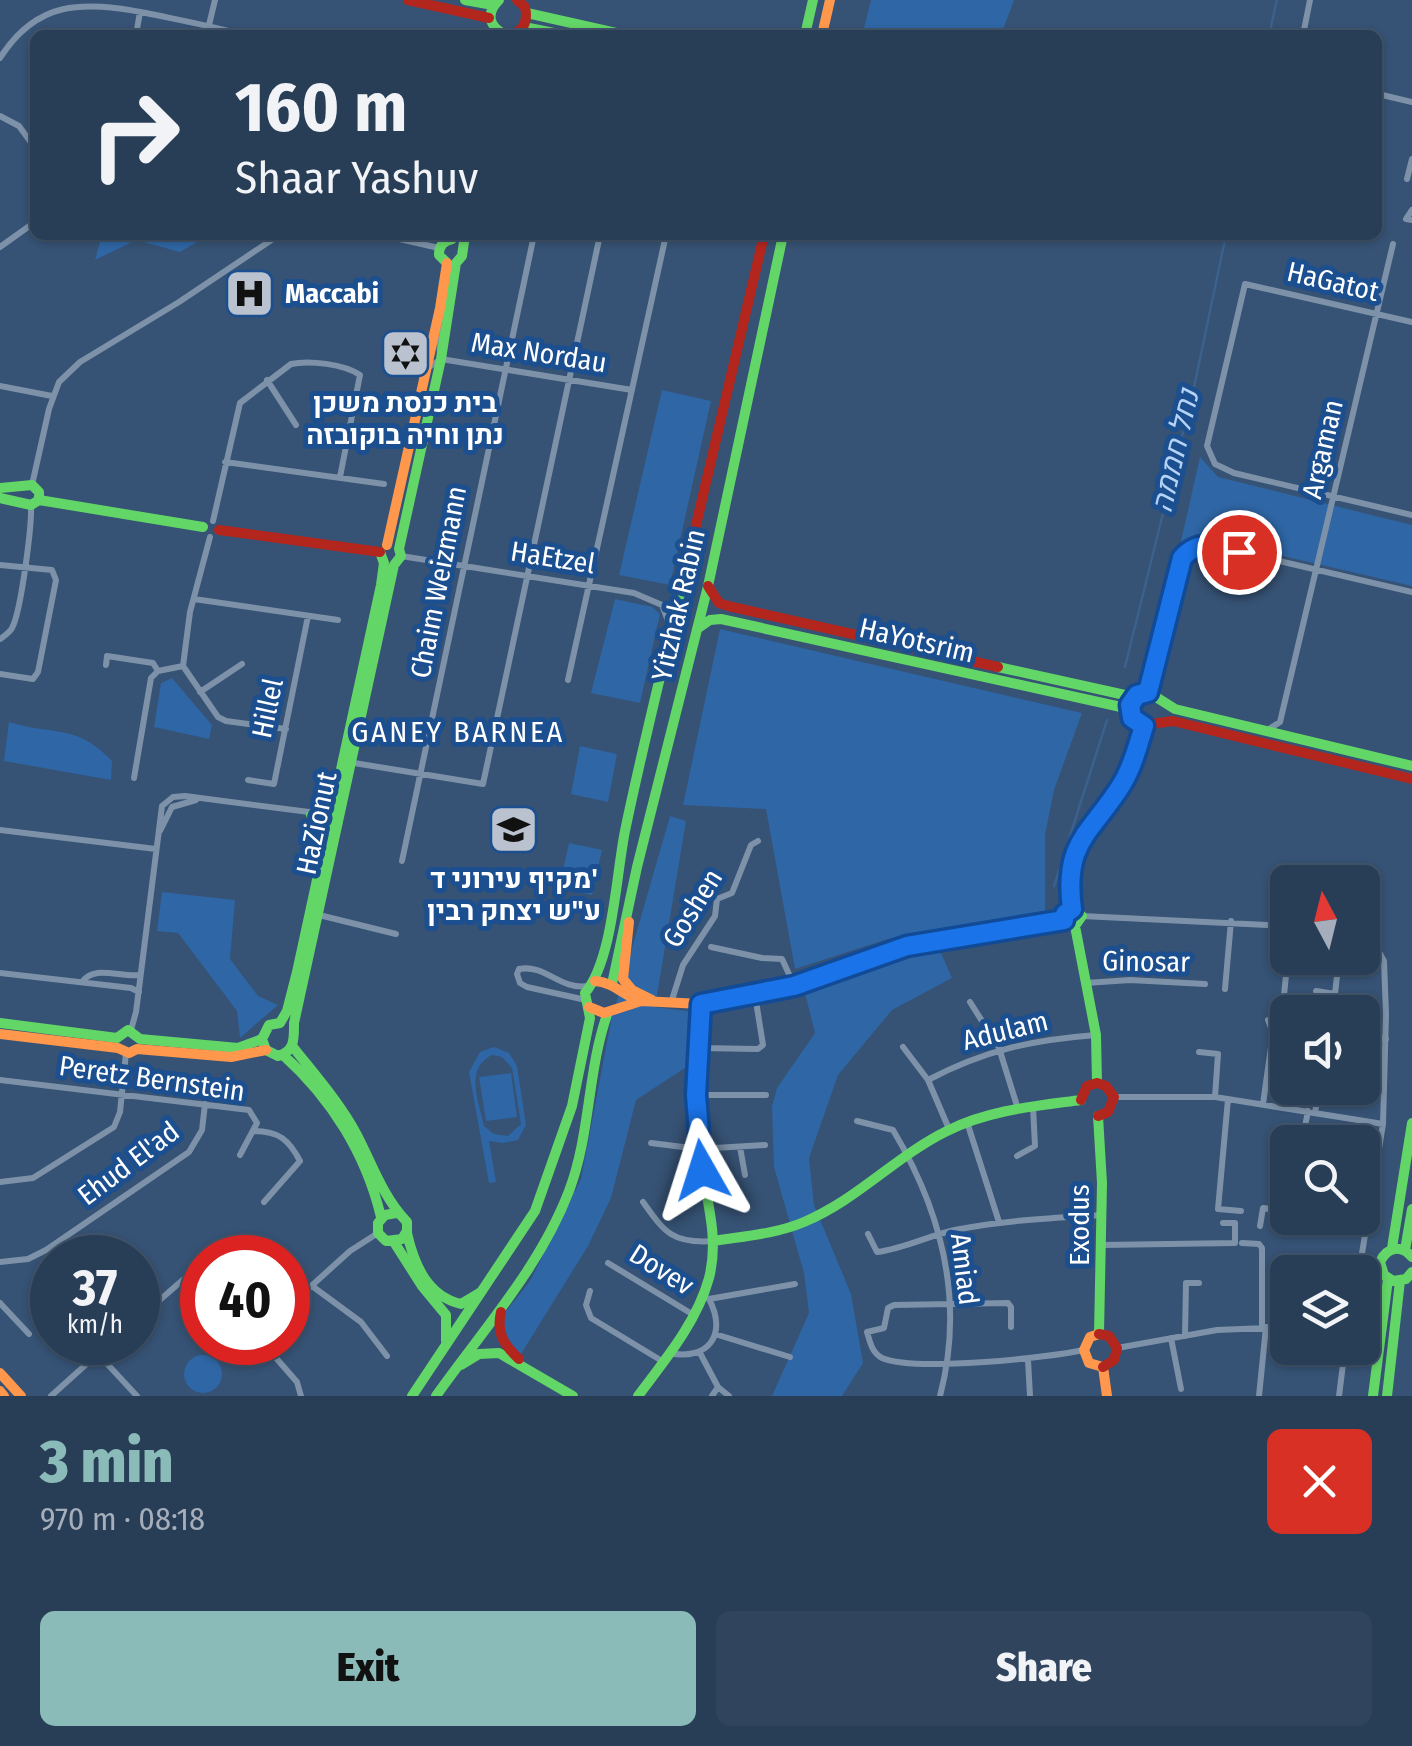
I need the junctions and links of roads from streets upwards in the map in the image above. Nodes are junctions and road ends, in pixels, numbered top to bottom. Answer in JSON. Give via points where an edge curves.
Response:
{"nodes":[{"id":1,"x":215,"y":0,"type":"edge"},
{"id":2,"x":408,"y":0,"type":"edge"},
{"id":3,"x":464,"y":0,"type":"edge"},
{"id":4,"x":813,"y":0,"type":"edge"},
{"id":5,"x":830,"y":0,"type":"edge"},
{"id":6,"x":1310,"y":0,"type":"edge"},
{"id":7,"x":519,"y":1,"type":"edge"},
{"id":8,"x":496,"y":2,"type":"edge"},
{"id":9,"x":140,"y":12,"type":"junction"},
{"id":10,"x":527,"y":14,"type":"junction"},
{"id":11,"x":489,"y":18,"type":"junction"},
{"id":12,"x":209,"y":25,"type":"junction"},
{"id":13,"x":524,"y":27,"type":"junction"},
{"id":14,"x":137,"y":30,"type":"edge"},
{"id":15,"x":226,"y":30,"type":"edge"},
{"id":16,"x":501,"y":30,"type":"edge"},
{"id":17,"x":517,"y":30,"type":"edge"},
{"id":18,"x":539,"y":30,"type":"edge"},
{"id":19,"x":602,"y":30,"type":"edge"},
{"id":20,"x":806,"y":30,"type":"edge"},
{"id":21,"x":823,"y":30,"type":"edge"},
{"id":22,"x":1303,"y":30,"type":"edge"},
{"id":23,"x":0,"y":58,"type":"edge"},
{"id":24,"x":1382,"y":95,"type":"edge"},
{"id":25,"x":1412,"y":102,"type":"edge"},
{"id":26,"x":0,"y":116,"type":"edge"},
{"id":27,"x":30,"y":142,"type":"edge"},
{"id":28,"x":1412,"y":159,"type":"edge"},
{"id":29,"x":1407,"y":179,"type":"dead end"},
{"id":30,"x":1412,"y":210,"type":"edge"},
{"id":31,"x":1412,"y":220,"type":"edge"},
{"id":32,"x":30,"y":226,"type":"edge"},
{"id":33,"x":272,"y":240,"type":"edge"},
{"id":34,"x":404,"y":240,"type":"edge"},
{"id":35,"x":451,"y":240,"type":"edge"},
{"id":36,"x":458,"y":240,"type":"edge"},
{"id":37,"x":533,"y":240,"type":"edge"},
{"id":38,"x":599,"y":240,"type":"edge"},
{"id":39,"x":665,"y":240,"type":"edge"},
{"id":40,"x":763,"y":240,"type":"edge"},
{"id":41,"x":782,"y":240,"type":"edge"},
{"id":42,"x":1392,"y":244,"type":"dead end"},
{"id":43,"x":0,"y":247,"type":"edge"},
{"id":44,"x":439,"y":248,"type":"junction"},
{"id":45,"x":451,"y":262,"type":"junction"},
{"id":46,"x":440,"y":308,"type":"junction"},
{"id":47,"x":1376,"y":314,"type":"junction"},
{"id":48,"x":1412,"y":322,"type":"edge"},
{"id":49,"x":441,"y":358,"type":"junction"},
{"id":50,"x":504,"y":369,"type":"junction"},
{"id":51,"x":425,"y":373,"type":"junction"},
{"id":52,"x":568,"y":378,"type":"junction"},
{"id":53,"x":267,"y":380,"type":"junction"},
{"id":54,"x":0,"y":386,"type":"edge"},
{"id":55,"x":632,"y":390,"type":"junction"},
{"id":56,"x":52,"y":396,"type":"junction"},
{"id":57,"x":296,"y":426,"type":"dead end"},
{"id":58,"x":225,"y":462,"type":"junction"},
{"id":59,"x":340,"y":477,"type":"junction"},
{"id":60,"x":384,"y":484,"type":"dead end"},
{"id":61,"x":0,"y":488,"type":"edge"},
{"id":62,"x":29,"y":496,"type":"junction"},
{"id":63,"x":1334,"y":497,"type":"junction"},
{"id":64,"x":0,"y":498,"type":"edge"},
{"id":65,"x":1412,"y":515,"type":"edge"},
{"id":66,"x":211,"y":529,"type":"junction"},
{"id":67,"x":391,"y":555,"type":"junction"},
{"id":68,"x":0,"y":565,"type":"edge"},
{"id":69,"x":463,"y":565,"type":"junction"},
{"id":70,"x":25,"y":566,"type":"junction"},
{"id":71,"x":1316,"y":569,"type":"junction"},
{"id":72,"x":526,"y":575,"type":"junction"},
{"id":73,"x":590,"y":585,"type":"junction"},
{"id":74,"x":708,"y":586,"type":"junction"},
{"id":75,"x":1412,"y":592,"type":"edge"},
{"id":76,"x":194,"y":599,"type":"junction"},
{"id":77,"x":308,"y":616,"type":"junction"},
{"id":78,"x":338,"y":620,"type":"dead end"},
{"id":79,"x":696,"y":629,"type":"junction"},
{"id":80,"x":670,"y":636,"type":"junction"},
{"id":81,"x":0,"y":640,"type":"edge"},
{"id":82,"x":242,"y":664,"type":"dead end"},
{"id":83,"x":106,"y":665,"type":"dead end"},
{"id":84,"x":183,"y":666,"type":"junction"},
{"id":85,"x":158,"y":671,"type":"junction"},
{"id":86,"x":0,"y":674,"type":"edge"},
{"id":87,"x":568,"y":680,"type":"dead end"},
{"id":88,"x":1050,"y":686,"type":"junction"},
{"id":89,"x":200,"y":692,"type":"junction"},
{"id":90,"x":1148,"y":692,"type":"junction"},
{"id":91,"x":1162,"y":702,"type":"junction"},
{"id":92,"x":1132,"y":703,"type":"junction"},
{"id":93,"x":1158,"y":721,"type":"junction"},
{"id":94,"x":1280,"y":722,"type":"junction"},
{"id":95,"x":1144,"y":726,"type":"junction"},
{"id":96,"x":286,"y":730,"type":"junction"},
{"id":97,"x":1266,"y":731,"type":"junction"},
{"id":98,"x":1289,"y":736,"type":"junction"},
{"id":99,"x":347,"y":762,"type":"junction"},
{"id":100,"x":1412,"y":766,"type":"edge"},
{"id":101,"x":422,"y":775,"type":"junction"},
{"id":102,"x":134,"y":778,"type":"dead end"},
{"id":103,"x":1412,"y":779,"type":"edge"},
{"id":104,"x":248,"y":780,"type":"dead end"},
{"id":105,"x":338,"y":800,"type":"junction"},
{"id":106,"x":330,"y":813,"type":"junction"},
{"id":107,"x":305,"y":814,"type":"junction"},
{"id":108,"x":0,"y":830,"type":"edge"},
{"id":109,"x":326,"y":834,"type":"junction"},
{"id":110,"x":758,"y":842,"type":"dead end"},
{"id":111,"x":156,"y":849,"type":"junction"},
{"id":112,"x":402,"y":861,"type":"dead end"},
{"id":113,"x":628,"y":908,"type":"junction"},
{"id":114,"x":314,"y":914,"type":"junction"},
{"id":115,"x":1073,"y":918,"type":"junction"},
{"id":116,"x":1230,"y":922,"type":"junction"},
{"id":117,"x":1270,"y":925,"type":"edge"},
{"id":118,"x":396,"y":934,"type":"dead end"},
{"id":119,"x":710,"y":947,"type":"dead end"},
{"id":120,"x":1380,"y":954,"type":"edge"},
{"id":121,"x":0,"y":973,"type":"edge"},
{"id":122,"x":544,"y":974,"type":"junction"},
{"id":123,"x":141,"y":975,"type":"junction"},
{"id":124,"x":1338,"y":975,"type":"edge"},
{"id":125,"x":82,"y":982,"type":"junction"},
{"id":126,"x":1086,"y":983,"type":"junction"},
{"id":127,"x":591,"y":984,"type":"junction"},
{"id":128,"x":1205,"y":984,"type":"dead end"},
{"id":129,"x":614,"y":986,"type":"junction"},
{"id":130,"x":794,"y":986,"type":"junction"},
{"id":131,"x":534,"y":988,"type":"junction"},
{"id":132,"x":1225,"y":989,"type":"dead end"},
{"id":133,"x":1316,"y":991,"type":"dead end"},
{"id":134,"x":139,"y":992,"type":"junction"},
{"id":135,"x":755,"y":995,"type":"junction"},
{"id":136,"x":641,"y":1002,"type":"junction"},
{"id":137,"x":970,"y":1002,"type":"dead end"},
{"id":138,"x":665,"y":1003,"type":"junction"},
{"id":139,"x":587,"y":1004,"type":"junction"},
{"id":140,"x":701,"y":1004,"type":"junction"},
{"id":141,"x":610,"y":1010,"type":"junction"},
{"id":142,"x":1268,"y":1020,"type":"dead end"},
{"id":143,"x":280,"y":1022,"type":"junction"},
{"id":144,"x":0,"y":1023,"type":"edge"},
{"id":145,"x":293,"y":1032,"type":"junction"},
{"id":146,"x":0,"y":1034,"type":"edge"},
{"id":147,"x":1096,"y":1035,"type":"junction"},
{"id":148,"x":1380,"y":1038,"type":"edge"},
{"id":149,"x":1386,"y":1039,"type":"junction"},
{"id":150,"x":128,"y":1043,"type":"junction"},
{"id":151,"x":264,"y":1045,"type":"junction"},
{"id":152,"x":903,"y":1047,"type":"dead end"},
{"id":153,"x":698,"y":1048,"type":"junction"},
{"id":154,"x":999,"y":1048,"type":"junction"},
{"id":155,"x":288,"y":1051,"type":"junction"},
{"id":156,"x":1199,"y":1052,"type":"dead end"},
{"id":157,"x":0,"y":1080,"type":"edge"},
{"id":158,"x":928,"y":1080,"type":"junction"},
{"id":159,"x":1098,"y":1083,"type":"junction"},
{"id":160,"x":122,"y":1094,"type":"junction"},
{"id":161,"x":696,"y":1095,"type":"junction"},
{"id":162,"x":766,"y":1096,"type":"dead end"},
{"id":163,"x":1215,"y":1097,"type":"junction"},
{"id":164,"x":1114,"y":1098,"type":"junction"},
{"id":165,"x":1228,"y":1099,"type":"junction"},
{"id":166,"x":1081,"y":1100,"type":"junction"},
{"id":167,"x":205,"y":1104,"type":"junction"},
{"id":168,"x":1263,"y":1104,"type":"junction"},
{"id":169,"x":1313,"y":1105,"type":"edge"},
{"id":170,"x":1033,"y":1106,"type":"junction"},
{"id":171,"x":1018,"y":1109,"type":"junction"},
{"id":172,"x":1311,"y":1112,"type":"junction"},
{"id":173,"x":1098,"y":1116,"type":"junction"},
{"id":174,"x":857,"y":1121,"type":"dead end"},
{"id":175,"x":967,"y":1122,"type":"junction"},
{"id":176,"x":1412,"y":1123,"type":"edge"},
{"id":177,"x":1383,"y":1124,"type":"junction"},
{"id":178,"x":1307,"y":1125,"type":"edge"},
{"id":179,"x":948,"y":1130,"type":"junction"},
{"id":180,"x":254,"y":1132,"type":"junction"},
{"id":181,"x":1380,"y":1143,"type":"edge"},
{"id":182,"x":650,"y":1144,"type":"dead end"},
{"id":183,"x":766,"y":1145,"type":"dead end"},
{"id":184,"x":740,"y":1146,"type":"junction"},
{"id":185,"x":699,"y":1148,"type":"junction"},
{"id":186,"x":907,"y":1154,"type":"junction"},
{"id":187,"x":240,"y":1155,"type":"dead end"},
{"id":188,"x":1017,"y":1156,"type":"dead end"},
{"id":189,"x":745,"y":1176,"type":"dead end"},
{"id":190,"x":0,"y":1182,"type":"edge"},
{"id":191,"x":264,"y":1202,"type":"dead end"},
{"id":192,"x":643,"y":1202,"type":"dead end"},
{"id":193,"x":1270,"y":1209,"type":"edge"},
{"id":194,"x":1412,"y":1210,"type":"edge"},
{"id":195,"x":1241,"y":1211,"type":"dead end"},
{"id":196,"x":396,"y":1213,"type":"junction"},
{"id":197,"x":1102,"y":1215,"type":"junction"},
{"id":198,"x":382,"y":1217,"type":"junction"},
{"id":199,"x":999,"y":1222,"type":"junction"},
{"id":200,"x":1222,"y":1223,"type":"dead end"},
{"id":201,"x":1260,"y":1226,"type":"dead end"},
{"id":202,"x":407,"y":1232,"type":"junction"},
{"id":203,"x":378,"y":1233,"type":"junction"},
{"id":204,"x":940,"y":1233,"type":"junction"},
{"id":205,"x":868,"y":1234,"type":"dead end"},
{"id":206,"x":714,"y":1240,"type":"junction"},
{"id":207,"x":394,"y":1242,"type":"junction"},
{"id":208,"x":1242,"y":1243,"type":"dead end"},
{"id":209,"x":1102,"y":1244,"type":"junction"},
{"id":210,"x":1403,"y":1252,"type":"edge"},
{"id":211,"x":0,"y":1262,"type":"edge"},
{"id":212,"x":608,"y":1262,"type":"dead end"},
{"id":213,"x":1412,"y":1272,"type":"edge"},
{"id":214,"x":1394,"y":1280,"type":"junction"},
{"id":215,"x":180,"y":1282,"type":"edge"},
{"id":216,"x":1199,"y":1283,"type":"dead end"},
{"id":217,"x":794,"y":1284,"type":"dead end"},
{"id":218,"x":312,"y":1286,"type":"joint"},
{"id":219,"x":487,"y":1287,"type":"junction"},
{"id":220,"x":590,"y":1290,"type":"dead end"},
{"id":221,"x":706,"y":1297,"type":"junction"},
{"id":222,"x":507,"y":1298,"type":"junction"},
{"id":223,"x":160,"y":1299,"type":"edge"},
{"id":224,"x":0,"y":1303,"type":"edge"},
{"id":225,"x":949,"y":1305,"type":"junction"},
{"id":226,"x":692,"y":1314,"type":"junction"},
{"id":227,"x":1011,"y":1327,"type":"dead end"},
{"id":228,"x":1264,"y":1327,"type":"junction"},
{"id":229,"x":1270,"y":1327,"type":"edge"},
{"id":230,"x":29,"y":1334,"type":"dead end"},
{"id":231,"x":715,"y":1334,"type":"junction"},
{"id":232,"x":1099,"y":1334,"type":"junction"},
{"id":233,"x":1185,"y":1336,"type":"junction"},
{"id":234,"x":1171,"y":1338,"type":"junction"},
{"id":235,"x":1117,"y":1348,"type":"junction"},
{"id":236,"x":444,"y":1349,"type":"junction"},
{"id":237,"x":1084,"y":1350,"type":"junction"},
{"id":238,"x":700,"y":1354,"type":"junction"},
{"id":239,"x":387,"y":1356,"type":"dead end"},
{"id":240,"x":665,"y":1357,"type":"junction"},
{"id":241,"x":790,"y":1357,"type":"dead end"},
{"id":242,"x":1028,"y":1360,"type":"junction"},
{"id":243,"x":949,"y":1362,"type":"junction"},
{"id":244,"x":86,"y":1365,"type":"edge"},
{"id":245,"x":108,"y":1365,"type":"edge"},
{"id":246,"x":282,"y":1365,"type":"edge"},
{"id":247,"x":1344,"y":1365,"type":"edge"},
{"id":248,"x":1103,"y":1367,"type":"junction"},
{"id":249,"x":456,"y":1368,"type":"junction"},
{"id":250,"x":528,"y":1368,"type":"junction"},
{"id":251,"x":0,"y":1374,"type":"edge"},
{"id":252,"x":718,"y":1386,"type":"junction"},
{"id":253,"x":1181,"y":1389,"type":"dead end"},
{"id":254,"x":21,"y":1396,"type":"edge"},
{"id":255,"x":51,"y":1396,"type":"edge"},
{"id":256,"x":137,"y":1396,"type":"edge"},
{"id":257,"x":301,"y":1396,"type":"edge"},
{"id":258,"x":412,"y":1396,"type":"edge"},
{"id":259,"x":436,"y":1396,"type":"edge"},
{"id":260,"x":572,"y":1396,"type":"edge"},
{"id":261,"x":638,"y":1396,"type":"edge"},
{"id":262,"x":712,"y":1396,"type":"edge"},
{"id":263,"x":729,"y":1396,"type":"edge"},
{"id":264,"x":940,"y":1396,"type":"edge"},
{"id":265,"x":1030,"y":1396,"type":"edge"},
{"id":266,"x":1107,"y":1396,"type":"edge"},
{"id":267,"x":1259,"y":1396,"type":"edge"},
{"id":268,"x":1339,"y":1396,"type":"edge"},
{"id":269,"x":1374,"y":1396,"type":"edge"},
{"id":270,"x":1387,"y":1396,"type":"edge"}],
"edges":[{"from":1,"to":12,"type":"street"},
{"from":2,"to":11,"type":"street"},
{"from":3,"to":8,"type":"street"},
{"from":4,"to":20,"type":"street"},
{"from":5,"to":21,"type":"street"},
{"from":6,"to":22,"type":"street"},
{"from":7,"to":10,"type":"street"},
{"from":8,"to":11,"type":"street"},
{"from":9,"to":12,"type":"street"},
{"from":9,"to":14,"type":"street"},
{"from":9,"to":23,"type":"street","via":[[82,1],[61,6],[36,15]]},
{"from":10,"to":13,"type":"street"},
{"from":10,"to":19,"type":"street"},
{"from":11,"to":16,"type":"street"},
{"from":12,"to":15,"type":"street"},
{"from":13,"to":17,"type":"street"},
{"from":13,"to":18,"type":"street"},
{"from":24,"to":25,"type":"street"},
{"from":26,"to":27,"type":"street"},
{"from":28,"to":29,"type":"street"},
{"from":30,"to":31,"type":"street","via":[[1406,219]]},
{"from":32,"to":43,"type":"street"},
{"from":33,"to":56,"type":"street","via":[[80,362]]},
{"from":34,"to":44,"type":"street"},
{"from":35,"to":44,"type":"street"},
{"from":36,"to":45,"type":"street","via":[[463,253]]},
{"from":37,"to":50,"type":"street","name":"Chaim Weizmann"},
{"from":38,"to":52,"type":"street"},
{"from":39,"to":55,"type":"street"},
{"from":40,"to":80,"type":"street","name":"Yitzhak Rabin"},
{"from":41,"to":74,"type":"street","name":"Yitzhak Rabin"},
{"from":42,"to":47,"type":"street","name":"Argaman"},
{"from":44,"to":45,"type":"street"},
{"from":45,"to":46,"type":"street","name":"HaZionut"},
{"from":45,"to":49,"type":"street","name":"HaZionut"},
{"from":46,"to":49,"type":"street","name":"Max Nordau"},
{"from":46,"to":51,"type":"street","name":"HaZionut"},
{"from":47,"to":48,"type":"street","name":"HaGatot"},
{"from":47,"to":63,"type":"street","name":"Argaman"},
{"from":47,"to":63,"type":"street","name":"HaGatot","via":[[1245,284],[1208,437],[1210,456],[1224,470]]},
{"from":49,"to":50,"type":"street","name":"Max Nordau"},
{"from":49,"to":51,"type":"street","name":"Max Nordau"},
{"from":49,"to":67,"type":"street","name":"HaZionut"},
{"from":50,"to":52,"type":"street","name":"Max Nordau"},
{"from":50,"to":69,"type":"street","name":"Chaim Weizmann"},
{"from":51,"to":67,"type":"street","name":"HaZionut"},
{"from":52,"to":55,"type":"street","name":"Max Nordau"},
{"from":52,"to":72,"type":"street"},
{"from":53,"to":57,"type":"street"},
{"from":53,"to":58,"type":"street","via":[[240,402]]},
{"from":53,"to":59,"type":"street","via":[[300,362],[360,374]]},
{"from":54,"to":56,"type":"street"},
{"from":55,"to":73,"type":"street","name":"Max Nordau"},
{"from":56,"to":62,"type":"street"},
{"from":58,"to":59,"type":"street"},
{"from":58,"to":66,"type":"street"},
{"from":59,"to":60,"type":"street"},
{"from":61,"to":62,"type":"street","name":"HaEtzel"},
{"from":62,"to":64,"type":"street","name":"HaEtzel"},
{"from":62,"to":66,"type":"street","name":"HaEtzel"},
{"from":62,"to":70,"type":"street"},
{"from":63,"to":65,"type":"street"},
{"from":63,"to":71,"type":"street","name":"Argaman"},
{"from":66,"to":67,"type":"street","name":"HaEtzel"},
{"from":66,"to":76,"type":"street"},
{"from":67,"to":69,"type":"street","name":"HaEtzel"},
{"from":67,"to":99,"type":"street","name":"HaZionut"},
{"from":68,"to":70,"type":"street"},
{"from":69,"to":72,"type":"street","name":"HaEtzel"},
{"from":69,"to":101,"type":"street","name":"Chaim Weizmann"},
{"from":70,"to":81,"type":"street","via":[[12,629]]},
{"from":70,"to":86,"type":"street","via":[[55,573],[38,672],[24,680]]},
{"from":71,"to":75,"type":"street"},
{"from":71,"to":90,"type":"street","via":[[1196,546],[1179,568]]},
{"from":71,"to":94,"type":"street","name":"Argaman"},
{"from":72,"to":73,"type":"street","name":"HaEtzel"},
{"from":72,"to":101,"type":"street","via":[[483,784]]},
{"from":73,"to":80,"type":"street","name":"HaEtzel","via":[[655,599],[666,611]]},
{"from":73,"to":87,"type":"street","name":"Max Nordau"},
{"from":74,"to":79,"type":"street","name":"Yitzhak Rabin"},
{"from":74,"to":88,"type":"street","name":"HaYotsrim","via":[[728,606]]},
{"from":76,"to":77,"type":"street"},
{"from":76,"to":84,"type":"street"},
{"from":77,"to":78,"type":"street"},
{"from":77,"to":96,"type":"street","name":"Hillel"},
{"from":79,"to":88,"type":"street","name":"HaYotsrim","via":[[717,618]]},
{"from":79,"to":113,"type":"street","name":"Yitzhak Rabin"},
{"from":80,"to":127,"type":"street","name":"Yitzhak Rabin","via":[[603,956]]},
{"from":82,"to":89,"type":"street"},
{"from":83,"to":85,"type":"street","via":[[107,656],[153,663]]},
{"from":84,"to":85,"type":"street"},
{"from":84,"to":89,"type":"street"},
{"from":85,"to":102,"type":"street","via":[[151,678]]},
{"from":88,"to":92,"type":"street","name":"HaYotsrim"},
{"from":89,"to":96,"type":"street","via":[[226,721]]},
{"from":90,"to":91,"type":"street"},
{"from":90,"to":92,"type":"street"},
{"from":91,"to":93,"type":"street"},
{"from":91,"to":97,"type":"street"},
{"from":92,"to":95,"type":"street","via":[[1135,722]]},
{"from":93,"to":95,"type":"street"},
{"from":93,"to":103,"type":"street"},
{"from":94,"to":97,"type":"street"},
{"from":94,"to":98,"type":"street"},
{"from":95,"to":115,"type":"street","via":[[1122,783],[1077,848],[1070,877]]},
{"from":96,"to":104,"type":"street","name":"Hillel","via":[[274,784]]},
{"from":97,"to":98,"type":"street"},
{"from":98,"to":100,"type":"street"},
{"from":99,"to":101,"type":"street"},
{"from":99,"to":105,"type":"street","name":"HaZionut"},
{"from":101,"to":112,"type":"street","name":"Chaim Weizmann"},
{"from":105,"to":106,"type":"street","name":"HaZionut"},
{"from":105,"to":107,"type":"street"},
{"from":105,"to":114,"type":"street","name":"HaZionut"},
{"from":106,"to":107,"type":"street"},
{"from":106,"to":109,"type":"street","name":"HaZionut"},
{"from":107,"to":109,"type":"street"},
{"from":107,"to":111,"type":"street","via":[[202,799],[180,802],[172,806]]},
{"from":108,"to":111,"type":"street"},
{"from":109,"to":114,"type":"street","name":"HaZionut"},
{"from":110,"to":138,"type":"street","name":"Goshen","via":[[732,892],[717,899],[715,916]]},
{"from":111,"to":123,"type":"street"},
{"from":113,"to":129,"type":"street","name":"Yitzhak Rabin"},
{"from":113,"to":138,"type":"street","via":[[623,979],[632,990]]},
{"from":114,"to":118,"type":"street"},
{"from":114,"to":143,"type":"street","name":"HaZionut"},
{"from":114,"to":145,"type":"street","name":"HaZionut"},
{"from":115,"to":116,"type":"street"},
{"from":115,"to":126,"type":"street"},
{"from":115,"to":130,"type":"street","via":[[907,946]]},
{"from":116,"to":117,"type":"street"},
{"from":116,"to":132,"type":"street","name":"Ginosar"},
{"from":119,"to":130,"type":"street","name":"Goshen","via":[[782,959]]},
{"from":120,"to":149,"type":"street","via":[[1387,970]]},
{"from":121,"to":125,"type":"street"},
{"from":122,"to":127,"type":"street","via":[[570,987]]},
{"from":122,"to":131,"type":"street"},
{"from":122,"to":131,"type":"street","via":[[528,967],[518,972],[520,984]]},
{"from":123,"to":125,"type":"street","via":[[93,972]]},
{"from":123,"to":134,"type":"street"},
{"from":124,"to":133,"type":"street","via":[[1335,994]]},
{"from":125,"to":134,"type":"street"},
{"from":126,"to":128,"type":"street","name":"Ginosar"},
{"from":126,"to":147,"type":"street"},
{"from":127,"to":129,"type":"street"},
{"from":127,"to":139,"type":"street"},
{"from":129,"to":136,"type":"street"},
{"from":129,"to":141,"type":"street","via":[[618,998]]},
{"from":130,"to":135,"type":"street"},
{"from":131,"to":139,"type":"street"},
{"from":134,"to":150,"type":"street"},
{"from":135,"to":140,"type":"street"},
{"from":135,"to":153,"type":"street","via":[[763,1044],[758,1049]]},
{"from":136,"to":138,"type":"street"},
{"from":136,"to":141,"type":"street"},
{"from":137,"to":154,"type":"street"},
{"from":138,"to":140,"type":"street"},
{"from":139,"to":141,"type":"street","via":[[596,1012]]},
{"from":139,"to":219,"type":"street","via":[[572,1106],[548,1179]]},
{"from":140,"to":153,"type":"street"},
{"from":141,"to":222,"type":"street","via":[[569,1192]]},
{"from":142,"to":168,"type":"street","via":[[1273,1033]]},
{"from":143,"to":145,"type":"street"},
{"from":143,"to":151,"type":"street","via":[[269,1025]]},
{"from":144,"to":150,"type":"street"},
{"from":145,"to":155,"type":"street","name":"HaZionut"},
{"from":146,"to":150,"type":"street"},
{"from":147,"to":154,"type":"street","name":"Adulam"},
{"from":147,"to":159,"type":"street"},
{"from":148,"to":149,"type":"street"},
{"from":149,"to":177,"type":"street"},
{"from":150,"to":151,"type":"street","via":[[232,1057]]},
{"from":150,"to":160,"type":"street"},
{"from":151,"to":155,"type":"street"},
{"from":152,"to":158,"type":"street"},
{"from":153,"to":161,"type":"street"},
{"from":154,"to":158,"type":"street","name":"Adulam"},
{"from":154,"to":171,"type":"street"},
{"from":155,"to":196,"type":"street","via":[[338,1104]]},
{"from":155,"to":198,"type":"street","via":[[352,1144]]},
{"from":156,"to":163,"type":"street","via":[[1218,1054]]},
{"from":157,"to":160,"type":"street","name":"Peretz Bernstein"},
{"from":158,"to":179,"type":"street"},
{"from":159,"to":164,"type":"street"},
{"from":159,"to":166,"type":"street"},
{"from":160,"to":167,"type":"street","name":"Peretz Bernstein"},
{"from":160,"to":190,"type":"street","via":[[114,1127],[105,1134],[34,1178]]},
{"from":161,"to":162,"type":"street"},
{"from":161,"to":185,"type":"street"},
{"from":163,"to":164,"type":"street"},
{"from":163,"to":165,"type":"street"},
{"from":164,"to":173,"type":"street"},
{"from":165,"to":168,"type":"street"},
{"from":165,"to":195,"type":"street","via":[[1218,1208]]},
{"from":166,"to":170,"type":"street"},
{"from":166,"to":173,"type":"street","via":[[1086,1112]]},
{"from":167,"to":180,"type":"street","name":"Peretz Bernstein","via":[[249,1110]]},
{"from":167,"to":211,"type":"street","name":"Ehud El'ad","via":[[190,1152],[46,1250]]},
{"from":168,"to":172,"type":"street"},
{"from":169,"to":172,"type":"street"},
{"from":170,"to":171,"type":"street"},
{"from":170,"to":188,"type":"street","via":[[1035,1146]]},
{"from":171,"to":175,"type":"street"},
{"from":172,"to":177,"type":"street"},
{"from":172,"to":178,"type":"street"},
{"from":173,"to":197,"type":"street","name":"Exodus"},
{"from":174,"to":186,"type":"street","via":[[893,1130]]},
{"from":175,"to":179,"type":"street"},
{"from":175,"to":199,"type":"street"},
{"from":176,"to":210,"type":"street"},
{"from":177,"to":181,"type":"street"},
{"from":179,"to":186,"type":"street"},
{"from":180,"to":187,"type":"street","name":"Peretz Bernstein"},
{"from":180,"to":191,"type":"street","via":[[284,1138],[300,1161]]},
{"from":182,"to":185,"type":"street"},
{"from":183,"to":184,"type":"street"},
{"from":184,"to":185,"type":"street"},
{"from":184,"to":189,"type":"street"},
{"from":185,"to":206,"type":"street"},
{"from":186,"to":204,"type":"street","name":"Amiad"},
{"from":186,"to":206,"type":"street","via":[[804,1222]]},
{"from":192,"to":206,"type":"street","via":[[677,1239]]},
{"from":193,"to":201,"type":"street","via":[[1263,1208]]},
{"from":194,"to":210,"type":"street"},
{"from":196,"to":198,"type":"street"},
{"from":196,"to":202,"type":"street"},
{"from":197,"to":199,"type":"street"},
{"from":197,"to":209,"type":"street","name":"Exodus"},
{"from":198,"to":203,"type":"street"},
{"from":199,"to":204,"type":"street"},
{"from":200,"to":209,"type":"street","via":[[1235,1223],[1234,1243]]},
{"from":202,"to":207,"type":"street"},
{"from":202,"to":219,"type":"street","via":[[424,1277],[445,1300],[461,1304]]},
{"from":203,"to":207,"type":"street"},
{"from":203,"to":218,"type":"street"},
{"from":204,"to":205,"type":"street","via":[[877,1252]]},
{"from":204,"to":225,"type":"street","name":"Amiad"},
{"from":206,"to":221,"type":"street"},
{"from":207,"to":236,"type":"street","via":[[446,1315]]},
{"from":208,"to":228,"type":"street","via":[[1262,1248]]},
{"from":209,"to":232,"type":"street","name":"Exodus"},
{"from":210,"to":214,"type":"street","via":[[1386,1252],[1380,1262]]},
{"from":212,"to":226,"type":"street","name":"Dovev"},
{"from":213,"to":214,"type":"street"},
{"from":214,"to":269,"type":"street"},
{"from":214,"to":270,"type":"street"},
{"from":215,"to":223,"type":"street"},
{"from":216,"to":233,"type":"street","via":[[1186,1283]]},
{"from":217,"to":221,"type":"street"},
{"from":218,"to":239,"type":"street","via":[[361,1322]]},
{"from":219,"to":236,"type":"street"},
{"from":220,"to":240,"type":"street","via":[[586,1305],[592,1318]]},
{"from":221,"to":226,"type":"street"},
{"from":221,"to":231,"type":"street","via":[[716,1312]]},
{"from":222,"to":249,"type":"street"},
{"from":222,"to":250,"type":"street","via":[[498,1331]]},
{"from":224,"to":230,"type":"street"},
{"from":225,"to":227,"type":"street","via":[[1008,1303]]},
{"from":225,"to":243,"type":"street","name":"Amiad"},
{"from":225,"to":243,"type":"street","via":[[890,1306],[884,1328],[866,1332],[883,1358]]},
{"from":226,"to":240,"type":"street"},
{"from":228,"to":229,"type":"street"},
{"from":228,"to":233,"type":"street"},
{"from":228,"to":267,"type":"street"},
{"from":231,"to":238,"type":"street"},
{"from":231,"to":241,"type":"street"},
{"from":232,"to":235,"type":"street"},
{"from":232,"to":237,"type":"street"},
{"from":233,"to":234,"type":"street"},
{"from":234,"to":235,"type":"street"},
{"from":234,"to":253,"type":"street"},
{"from":235,"to":248,"type":"street"},
{"from":236,"to":258,"type":"street"},
{"from":237,"to":242,"type":"street"},
{"from":237,"to":248,"type":"street","via":[[1090,1363]]},
{"from":238,"to":240,"type":"street"},
{"from":238,"to":252,"type":"street"},
{"from":240,"to":261,"type":"street"},
{"from":242,"to":243,"type":"street"},
{"from":242,"to":265,"type":"street"},
{"from":243,"to":264,"type":"street","name":"Amiad"},
{"from":244,"to":255,"type":"street"},
{"from":245,"to":256,"type":"street"},
{"from":246,"to":257,"type":"street"},
{"from":247,"to":268,"type":"street"},
{"from":248,"to":266,"type":"street"},
{"from":249,"to":250,"type":"street","via":[[492,1352]]},
{"from":249,"to":259,"type":"street"},
{"from":250,"to":260,"type":"street"},
{"from":251,"to":254,"type":"street"},
{"from":252,"to":262,"type":"street"},
{"from":252,"to":263,"type":"street"}]}
